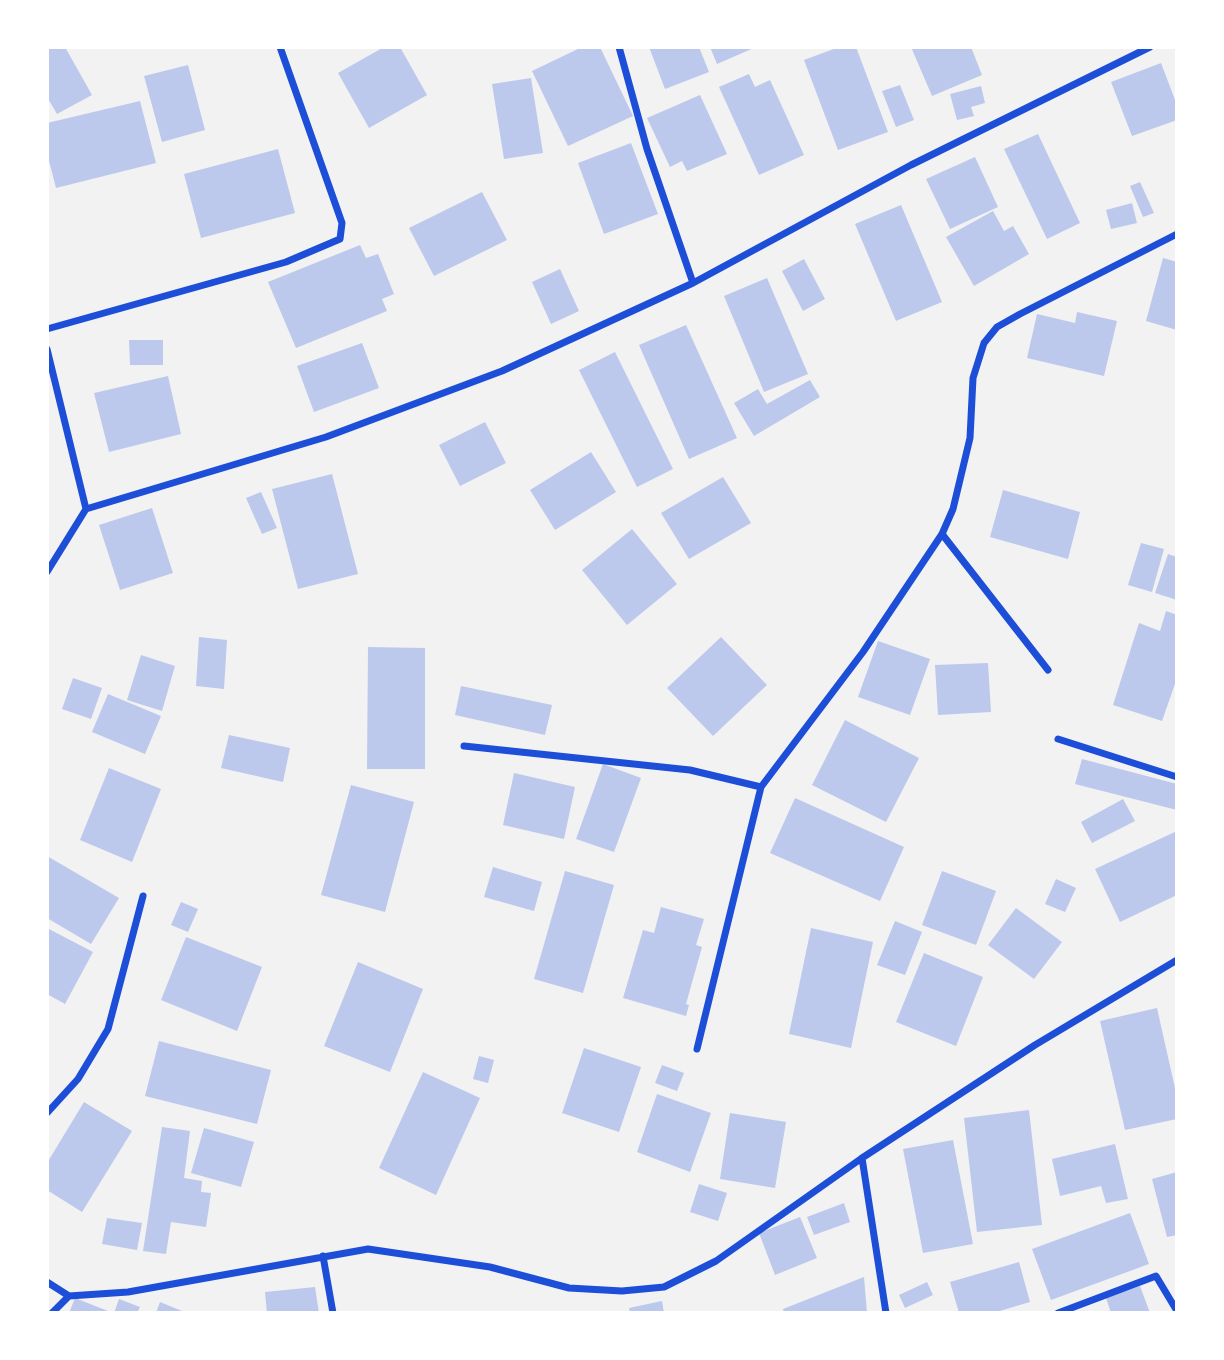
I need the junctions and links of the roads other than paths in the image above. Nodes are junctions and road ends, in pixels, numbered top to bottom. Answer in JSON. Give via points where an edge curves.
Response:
{"nodes":[{"id":1,"x":280,"y":47,"type":"edge"},
{"id":2,"x":619,"y":47,"type":"edge"},
{"id":3,"x":1150,"y":47,"type":"edge"},
{"id":4,"x":1177,"y":234,"type":"edge"},
{"id":5,"x":693,"y":283,"type":"junction"},
{"id":6,"x":47,"y":329,"type":"edge"},
{"id":7,"x":47,"y":348,"type":"edge"},
{"id":8,"x":86,"y":509,"type":"junction"},
{"id":9,"x":942,"y":534,"type":"junction"},
{"id":10,"x":47,"y":572,"type":"edge"},
{"id":11,"x":1048,"y":670,"type":"dead end"},
{"id":12,"x":1058,"y":739,"type":"dead end"},
{"id":13,"x":464,"y":746,"type":"dead end"},
{"id":14,"x":1177,"y":777,"type":"edge"},
{"id":15,"x":761,"y":787,"type":"junction"},
{"id":16,"x":143,"y":896,"type":"dead end"},
{"id":17,"x":1177,"y":960,"type":"edge"},
{"id":18,"x":697,"y":1049,"type":"dead end"},
{"id":19,"x":47,"y":1113,"type":"edge"},
{"id":20,"x":862,"y":1158,"type":"junction"},
{"id":21,"x":323,"y":1256,"type":"junction"},
{"id":22,"x":47,"y":1282,"type":"edge"},
{"id":23,"x":69,"y":1296,"type":"junction"},
{"id":24,"x":1177,"y":1311,"type":"edge"},
{"id":25,"x":52,"y":1313,"type":"edge"},
{"id":26,"x":333,"y":1313,"type":"edge"},
{"id":27,"x":886,"y":1313,"type":"edge"},
{"id":28,"x":1058,"y":1313,"type":"edge"}],
"edges":[{"from":1,"to":6,"type":"street","via":[[342,223],[340,239],[286,262]]},
{"from":2,"to":5,"type":"street","via":[[647,149]]},
{"from":3,"to":5,"type":"street","via":[[911,165]]},
{"from":4,"to":9,"type":"street","via":[[997,327],[976,360],[970,438],[953,509]]},
{"from":5,"to":8,"type":"street","via":[[502,371],[326,437]]},
{"from":7,"to":8,"type":"street"},
{"from":8,"to":10,"type":"street"},
{"from":9,"to":11,"type":"street"},
{"from":9,"to":15,"type":"street","via":[[863,652]]},
{"from":12,"to":14,"type":"street"},
{"from":13,"to":15,"type":"street","via":[[690,770]]},
{"from":15,"to":18,"type":"street"},
{"from":16,"to":19,"type":"street","via":[[108,1029],[78,1079]]},
{"from":17,"to":20,"type":"street","via":[[1035,1045]]},
{"from":20,"to":21,"type":"street","via":[[716,1261],[664,1287],[622,1291],[569,1288],[490,1267],[368,1249]]},
{"from":20,"to":27,"type":"street"},
{"from":21,"to":23,"type":"street","via":[[128,1292]]},
{"from":21,"to":26,"type":"street"},
{"from":22,"to":23,"type":"street"},
{"from":23,"to":25,"type":"street"},
{"from":24,"to":28,"type":"street","via":[[1156,1276]]}]}
